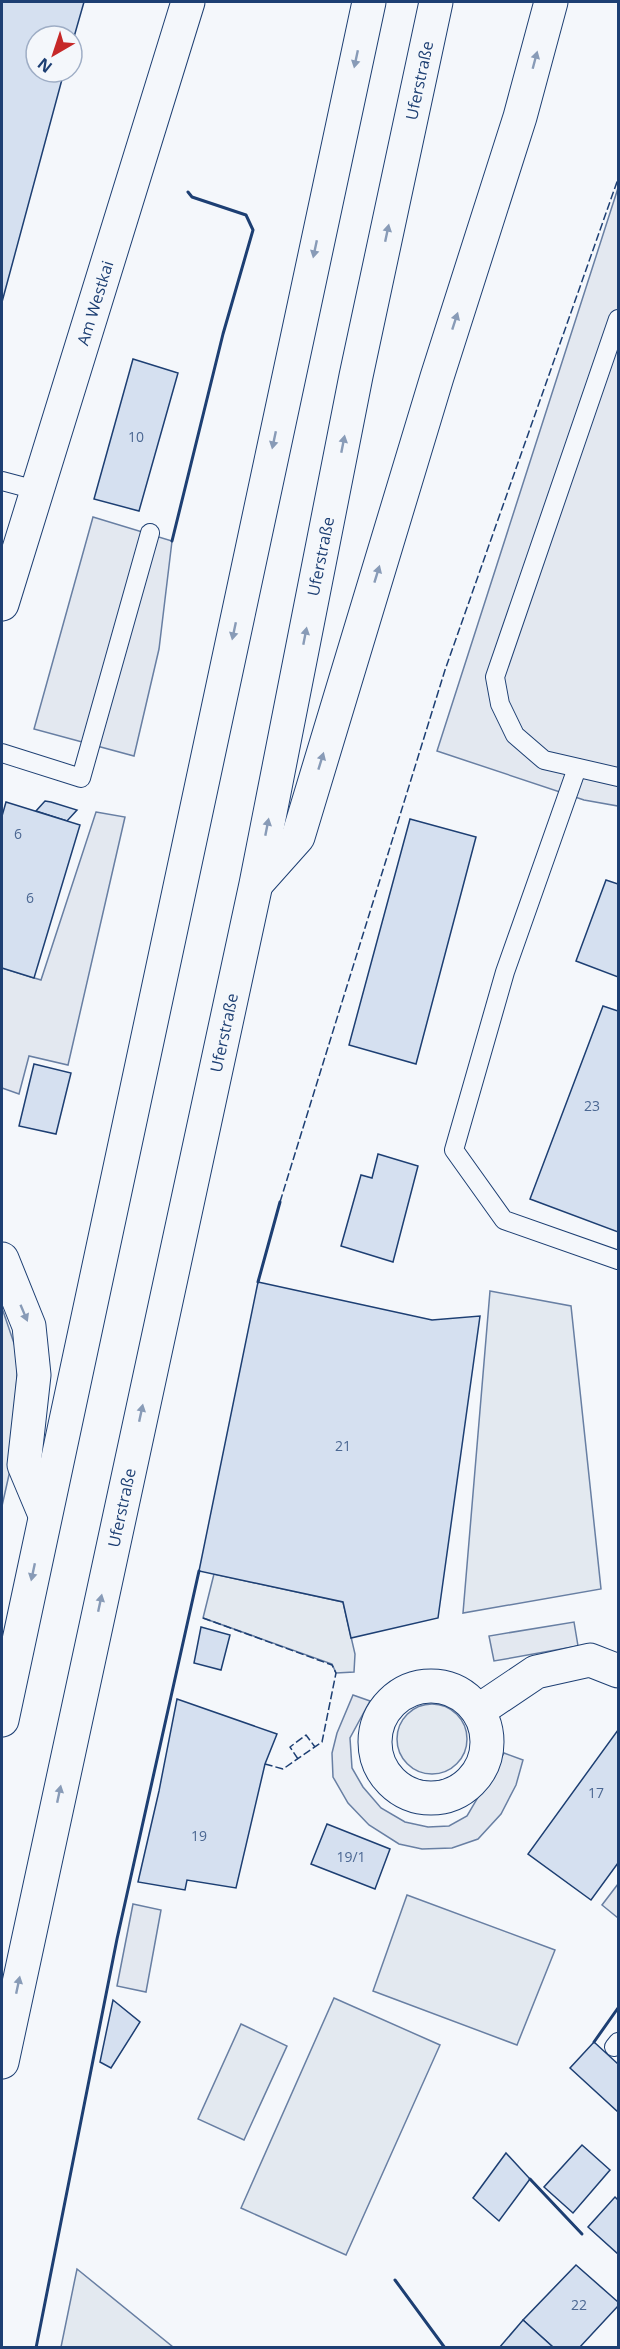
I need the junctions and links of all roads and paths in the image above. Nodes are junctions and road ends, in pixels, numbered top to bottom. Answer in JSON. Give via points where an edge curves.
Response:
{"nodes":[{"id":1,"x":188,"y":2,"type":"edge"},
{"id":2,"x":369,"y":2,"type":"edge"},
{"id":3,"x":436,"y":2,"type":"edge"},
{"id":4,"x":550,"y":2,"type":"edge"},
{"id":5,"x":618,"y":319,"type":"edge"},
{"id":6,"x":2,"y":481,"type":"edge"},
{"id":7,"x":36,"y":490,"type":"junction"},
{"id":8,"x":150,"y":533,"type":"dead end"},
{"id":9,"x":2,"y":604,"type":"edge"},
{"id":10,"x":2,"y":753,"type":"edge"},
{"id":11,"x":577,"y":768,"type":"junction"},
{"id":12,"x":618,"y":777,"type":"edge"},
{"id":13,"x":256,"y":884,"type":"junction"},
{"id":14,"x":2,"y":1259,"type":"edge"},
{"id":15,"x":618,"y":1260,"type":"edge"},
{"id":16,"x":45,"y":1515,"type":"junction"},
{"id":17,"x":618,"y":1671,"type":"edge"},
{"id":18,"x":478,"y":1711,"type":"dead end"},
{"id":19,"x":2,"y":1720,"type":"edge"},
{"id":20,"x":2,"y":2062,"type":"edge"}],
"edges":[{"from":1,"to":7,"type":"main road","name":"Am Westkai"},
{"from":2,"to":16,"type":"main road","one_way":true},
{"from":13,"to":3,"type":"main road","name":"Uferstraße","one_way":true,"via":[[356,376]]},
{"from":13,"to":4,"type":"main road","one_way":true,"via":[[298,837],[520,117]]},
{"from":5,"to":11,"type":"lane","via":[[495,677],[500,704],[515,735],[544,760]]},
{"from":6,"to":7,"type":"lane"},
{"from":7,"to":9,"type":"main road","name":"Am Westkai"},
{"from":8,"to":10,"type":"lane","via":[[81,778]]},
{"from":11,"to":12,"type":"lane"},
{"from":11,"to":15,"type":"lane","via":[[505,972],[454,1150],[504,1220]]},
{"from":20,"to":13,"type":"main road","name":"Uferstraße","one_way":true},
{"from":14,"to":16,"type":"main road","one_way":true,"via":[[29,1326],[33,1375],[24,1465]]},
{"from":16,"to":19,"type":"main road","one_way":true},
{"from":17,"to":18,"type":"main road","via":[[590,1660],[536,1672]]}]}
